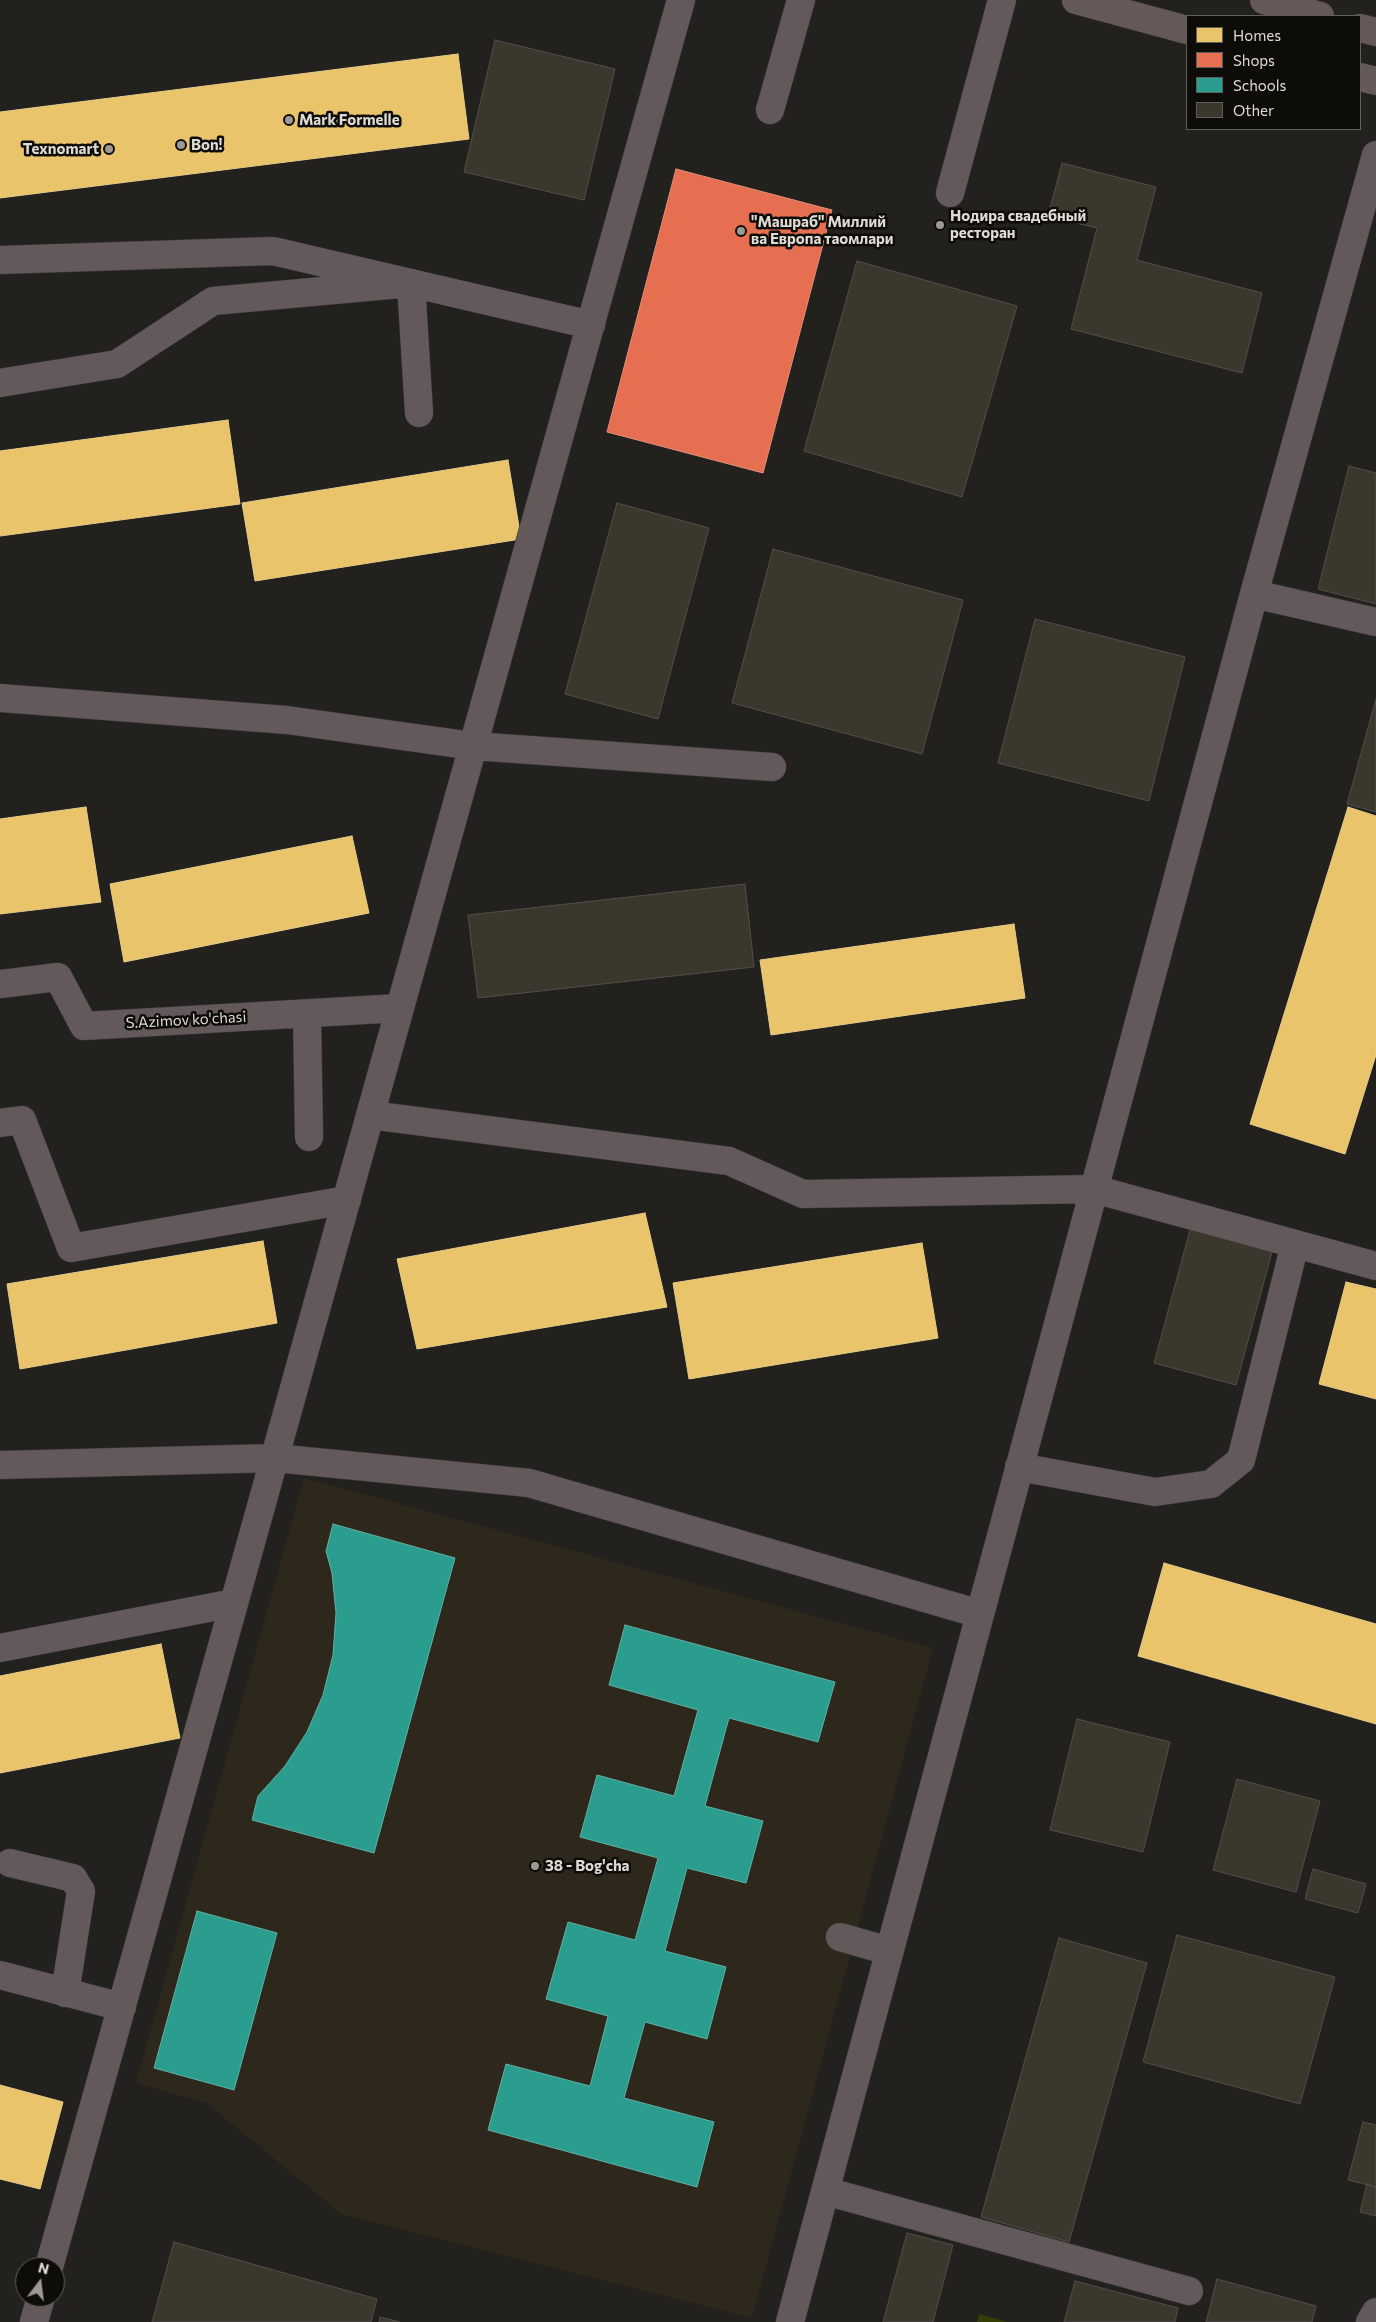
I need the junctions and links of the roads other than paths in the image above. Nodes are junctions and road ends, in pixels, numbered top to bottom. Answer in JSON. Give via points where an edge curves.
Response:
{"nodes":[{"id":1,"x":681,"y":0,"type":"edge"},
{"id":2,"x":801,"y":0,"type":"edge"},
{"id":3,"x":1002,"y":0,"type":"edge"},
{"id":4,"x":1076,"y":0,"type":"edge"},
{"id":5,"x":1264,"y":0,"type":"edge"},
{"id":6,"x":1316,"y":15,"type":"edge"},
{"id":7,"x":1361,"y":28,"type":"edge"},
{"id":8,"x":1186,"y":30,"type":"edge"},
{"id":9,"x":1376,"y":32,"type":"edge"},
{"id":10,"x":1361,"y":77,"type":"edge"},
{"id":11,"x":1376,"y":81,"type":"edge"},
{"id":12,"x":770,"y":110,"type":"dead end"},
{"id":13,"x":1376,"y":155,"type":"edge"},
{"id":14,"x":950,"y":193,"type":"dead end"},
{"id":15,"x":0,"y":260,"type":"edge"},
{"id":16,"x":411,"y":283,"type":"junction"},
{"id":17,"x":591,"y":325,"type":"junction"},
{"id":18,"x":0,"y":383,"type":"edge"},
{"id":19,"x":418,"y":413,"type":"dead end"},
{"id":20,"x":1254,"y":594,"type":"junction"},
{"id":21,"x":1376,"y":622,"type":"edge"},
{"id":22,"x":0,"y":698,"type":"edge"},
{"id":23,"x":473,"y":746,"type":"junction"},
{"id":24,"x":772,"y":767,"type":"dead end"},
{"id":25,"x":0,"y":984,"type":"edge"},
{"id":26,"x":400,"y":1008,"type":"junction"},
{"id":27,"x":307,"y":1014,"type":"junction"},
{"id":28,"x":370,"y":1115,"type":"junction"},
{"id":29,"x":0,"y":1123,"type":"edge"},
{"id":30,"x":309,"y":1137,"type":"dead end"},
{"id":31,"x":1094,"y":1189,"type":"junction"},
{"id":32,"x":347,"y":1200,"type":"junction"},
{"id":33,"x":1295,"y":1244,"type":"junction"},
{"id":34,"x":1376,"y":1266,"type":"edge"},
{"id":35,"x":275,"y":1458,"type":"junction"},
{"id":36,"x":0,"y":1465,"type":"edge"},
{"id":37,"x":1019,"y":1468,"type":"junction"},
{"id":38,"x":234,"y":1603,"type":"junction"},
{"id":39,"x":980,"y":1614,"type":"junction"},
{"id":40,"x":0,"y":1648,"type":"edge"},
{"id":41,"x":10,"y":1863,"type":"dead end"},
{"id":42,"x":840,"y":1937,"type":"dead end"},
{"id":43,"x":889,"y":1951,"type":"junction"},
{"id":44,"x":0,"y":1975,"type":"edge"},
{"id":45,"x":65,"y":1993,"type":"junction"},
{"id":46,"x":122,"y":2007,"type":"junction"},
{"id":47,"x":825,"y":2191,"type":"junction"},
{"id":48,"x":52,"y":2257,"type":"edge"},
{"id":49,"x":1189,"y":2291,"type":"dead end"},
{"id":50,"x":38,"y":2307,"type":"edge"},
{"id":51,"x":1376,"y":2312,"type":"edge"},
{"id":52,"x":34,"y":2322,"type":"edge"},
{"id":53,"x":790,"y":2322,"type":"edge"},
{"id":54,"x":1370,"y":2322,"type":"edge"}],
"edges":[{"from":1,"to":17,"type":"street"},
{"from":2,"to":12,"type":"street"},
{"from":3,"to":14,"type":"street"},
{"from":4,"to":8,"type":"main road"},
{"from":5,"to":6,"type":"main road"},
{"from":7,"to":9,"type":"main road"},
{"from":10,"to":11,"type":"main road"},
{"from":13,"to":20,"type":"street"},
{"from":15,"to":16,"type":"street","via":[[273,251]]},
{"from":16,"to":17,"type":"street"},
{"from":16,"to":18,"type":"street","via":[[213,301],[117,364]]},
{"from":16,"to":19,"type":"street"},
{"from":17,"to":23,"type":"street"},
{"from":20,"to":21,"type":"street"},
{"from":20,"to":31,"type":"street"},
{"from":22,"to":23,"type":"street","via":[[287,720]]},
{"from":23,"to":24,"type":"street"},
{"from":23,"to":26,"type":"street"},
{"from":25,"to":27,"type":"street","name":"S.Azimov ko'chasi","via":[[58,977],[84,1026]]},
{"from":26,"to":27,"type":"street","name":"S.Azimov ko'chasi"},
{"from":26,"to":28,"type":"street"},
{"from":27,"to":30,"type":"street"},
{"from":28,"to":31,"type":"street","via":[[729,1161],[803,1194]]},
{"from":28,"to":32,"type":"street"},
{"from":29,"to":32,"type":"street","via":[[22,1120],[71,1248]]},
{"from":31,"to":33,"type":"street"},
{"from":31,"to":37,"type":"street"},
{"from":32,"to":35,"type":"street"},
{"from":33,"to":34,"type":"street"},
{"from":33,"to":37,"type":"street","via":[[1241,1460],[1211,1484],[1155,1492]]},
{"from":35,"to":36,"type":"street"},
{"from":35,"to":38,"type":"street"},
{"from":35,"to":39,"type":"street","via":[[529,1483]]},
{"from":37,"to":39,"type":"street"},
{"from":38,"to":40,"type":"street"},
{"from":38,"to":46,"type":"street"},
{"from":39,"to":43,"type":"street"},
{"from":41,"to":45,"type":"street","via":[[73,1878],[82,1891]]},
{"from":42,"to":43,"type":"street"},
{"from":43,"to":47,"type":"street"},
{"from":44,"to":45,"type":"street"},
{"from":45,"to":46,"type":"street"},
{"from":46,"to":48,"type":"street"},
{"from":47,"to":49,"type":"street"},
{"from":47,"to":53,"type":"street"},
{"from":50,"to":52,"type":"street"},
{"from":51,"to":54,"type":"street"}]}
